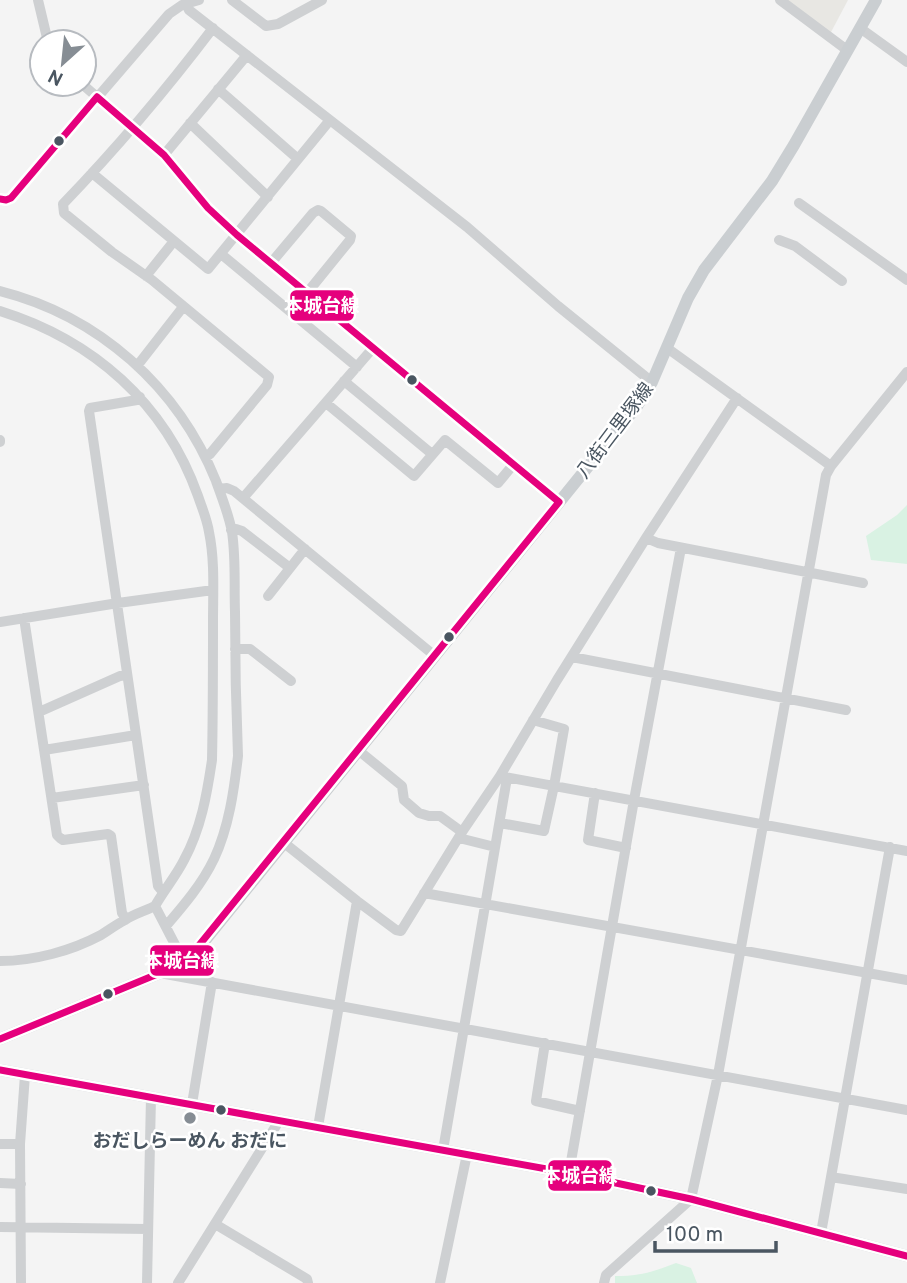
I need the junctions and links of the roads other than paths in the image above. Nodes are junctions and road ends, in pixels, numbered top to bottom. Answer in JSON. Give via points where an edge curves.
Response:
{"nodes":[{"id":1,"x":38,"y":0,"type":"edge"},
{"id":2,"x":200,"y":0,"type":"edge"},
{"id":3,"x":232,"y":0,"type":"edge"},
{"id":4,"x":321,"y":0,"type":"edge"},
{"id":5,"x":780,"y":0,"type":"edge"},
{"id":6,"x":876,"y":0,"type":"edge"},
{"id":7,"x":186,"y":4,"type":"junction"},
{"id":8,"x":45,"y":28,"type":"edge"},
{"id":9,"x":213,"y":28,"type":"junction"},
{"id":10,"x":860,"y":28,"type":"junction"},
{"id":11,"x":847,"y":50,"type":"junction"},
{"id":12,"x":247,"y":55,"type":"junction"},
{"id":13,"x":907,"y":62,"type":"edge"},
{"id":14,"x":218,"y":89,"type":"junction"},
{"id":15,"x":98,"y":96,"type":"edge"},
{"id":16,"x":96,"y":98,"type":"edge"},
{"id":17,"x":98,"y":98,"type":"edge"},
{"id":18,"x":330,"y":120,"type":"junction"},
{"id":19,"x":190,"y":123,"type":"junction"},
{"id":20,"x":131,"y":127,"type":"junction"},
{"id":21,"x":164,"y":155,"type":"junction"},
{"id":22,"x":298,"y":159,"type":"junction"},
{"id":23,"x":92,"y":173,"type":"junction"},
{"id":24,"x":268,"y":197,"type":"junction"},
{"id":25,"x":1,"y":202,"type":"edge"},
{"id":26,"x":799,"y":203,"type":"dead end"},
{"id":27,"x":237,"y":235,"type":"junction"},
{"id":28,"x":779,"y":240,"type":"dead end"},
{"id":29,"x":174,"y":241,"type":"junction"},
{"id":30,"x":221,"y":254,"type":"junction"},
{"id":31,"x":271,"y":263,"type":"junction"},
{"id":32,"x":146,"y":276,"type":"junction"},
{"id":33,"x":907,"y":280,"type":"edge"},
{"id":34,"x":842,"y":281,"type":"dead end"},
{"id":35,"x":0,"y":291,"type":"edge"},
{"id":36,"x":307,"y":293,"type":"junction"},
{"id":37,"x":183,"y":307,"type":"junction"},
{"id":38,"x":0,"y":311,"type":"edge"},
{"id":39,"x":373,"y":348,"type":"junction"},
{"id":40,"x":667,"y":348,"type":"junction"},
{"id":41,"x":137,"y":366,"type":"junction"},
{"id":42,"x":357,"y":366,"type":"junction"},
{"id":43,"x":907,"y":372,"type":"edge"},
{"id":44,"x":344,"y":381,"type":"junction"},
{"id":45,"x":652,"y":382,"type":"junction"},
{"id":46,"x":140,"y":397,"type":"junction"},
{"id":47,"x":737,"y":398,"type":"junction"},
{"id":48,"x":326,"y":403,"type":"junction"},
{"id":49,"x":432,"y":454,"type":"junction"},
{"id":50,"x":206,"y":457,"type":"junction"},
{"id":51,"x":513,"y":466,"type":"junction"},
{"id":52,"x":831,"y":466,"type":"junction"},
{"id":53,"x":219,"y":489,"type":"junction"},
{"id":54,"x":243,"y":498,"type":"junction"},
{"id":55,"x":559,"y":502,"type":"junction"},
{"id":56,"x":231,"y":530,"type":"junction"},
{"id":57,"x":646,"y":538,"type":"junction"},
{"id":58,"x":681,"y":548,"type":"junction"},
{"id":59,"x":305,"y":549,"type":"junction"},
{"id":60,"x":290,"y":568,"type":"junction"},
{"id":61,"x":809,"y":572,"type":"junction"},
{"id":62,"x":863,"y":583,"type":"dead end"},
{"id":63,"x":213,"y":590,"type":"junction"},
{"id":64,"x":268,"y":596,"type":"dead end"},
{"id":65,"x":118,"y":603,"type":"junction"},
{"id":66,"x":24,"y":618,"type":"junction"},
{"id":67,"x":0,"y":622,"type":"edge"},
{"id":68,"x":235,"y":649,"type":"junction"},
{"id":69,"x":435,"y":656,"type":"junction"},
{"id":70,"x":572,"y":657,"type":"junction"},
{"id":71,"x":658,"y":673,"type":"junction"},
{"id":72,"x":127,"y":675,"type":"junction"},
{"id":73,"x":291,"y":681,"type":"dead end"},
{"id":74,"x":786,"y":698,"type":"junction"},
{"id":75,"x":846,"y":709,"type":"dead end"},
{"id":76,"x":38,"y":712,"type":"junction"},
{"id":77,"x":533,"y":720,"type":"junction"},
{"id":78,"x":136,"y":735,"type":"junction"},
{"id":79,"x":44,"y":750,"type":"junction"},
{"id":80,"x":358,"y":750,"type":"junction"},
{"id":81,"x":504,"y":777,"type":"junction"},
{"id":82,"x":144,"y":785,"type":"junction"},
{"id":83,"x":554,"y":786,"type":"junction"},
{"id":84,"x":595,"y":793,"type":"junction"},
{"id":85,"x":52,"y":798,"type":"junction"},
{"id":86,"x":634,"y":800,"type":"junction"},
{"id":87,"x":500,"y":823,"type":"junction"},
{"id":88,"x":763,"y":824,"type":"junction"},
{"id":89,"x":460,"y":835,"type":"junction"},
{"id":90,"x":283,"y":842,"type":"junction"},
{"id":91,"x":495,"y":847,"type":"junction"},
{"id":92,"x":626,"y":848,"type":"junction"},
{"id":93,"x":890,"y":848,"type":"junction"},
{"id":94,"x":907,"y":850,"type":"edge"},
{"id":95,"x":163,"y":892,"type":"junction"},
{"id":96,"x":424,"y":893,"type":"junction"},
{"id":97,"x":357,"y":901,"type":"junction"},
{"id":98,"x":485,"y":905,"type":"junction"},
{"id":99,"x":155,"y":906,"type":"junction"},
{"id":100,"x":126,"y":919,"type":"junction"},
{"id":101,"x":166,"y":926,"type":"junction"},
{"id":102,"x":612,"y":928,"type":"junction"},
{"id":103,"x":740,"y":951,"type":"junction"},
{"id":104,"x":183,"y":960,"type":"junction"},
{"id":105,"x":0,"y":961,"type":"edge"},
{"id":106,"x":160,"y":973,"type":"junction"},
{"id":107,"x":868,"y":973,"type":"junction"},
{"id":108,"x":907,"y":980,"type":"edge"},
{"id":109,"x":212,"y":982,"type":"junction"},
{"id":110,"x":339,"y":1005,"type":"junction"},
{"id":111,"x":464,"y":1028,"type":"junction"},
{"id":112,"x":0,"y":1039,"type":"edge"},
{"id":113,"x":545,"y":1043,"type":"junction"},
{"id":114,"x":590,"y":1052,"type":"junction"},
{"id":115,"x":0,"y":1070,"type":"edge"},
{"id":116,"x":25,"y":1075,"type":"junction"},
{"id":117,"x":718,"y":1075,"type":"junction"},
{"id":118,"x":151,"y":1097,"type":"junction"},
{"id":119,"x":845,"y":1098,"type":"junction"},
{"id":120,"x":192,"y":1104,"type":"junction"},
{"id":121,"x":907,"y":1110,"type":"edge"},
{"id":122,"x":580,"y":1111,"type":"junction"},
{"id":123,"x":279,"y":1121,"type":"junction"},
{"id":124,"x":318,"y":1127,"type":"junction"},
{"id":125,"x":0,"y":1144,"type":"edge"},
{"id":126,"x":20,"y":1144,"type":"junction"},
{"id":127,"x":443,"y":1150,"type":"junction"},
{"id":128,"x":467,"y":1154,"type":"junction"},
{"id":129,"x":569,"y":1173,"type":"junction"},
{"id":130,"x":831,"y":1177,"type":"junction"},
{"id":131,"x":0,"y":1183,"type":"edge"},
{"id":132,"x":21,"y":1184,"type":"junction"},
{"id":133,"x":907,"y":1189,"type":"edge"},
{"id":134,"x":691,"y":1199,"type":"junction"},
{"id":135,"x":215,"y":1224,"type":"junction"},
{"id":136,"x":0,"y":1227,"type":"edge"},
{"id":137,"x":20,"y":1227,"type":"junction"},
{"id":138,"x":148,"y":1229,"type":"junction"},
{"id":139,"x":821,"y":1233,"type":"junction"},
{"id":140,"x":907,"y":1256,"type":"edge"},
{"id":141,"x":20,"y":1283,"type":"edge"},
{"id":142,"x":147,"y":1283,"type":"edge"},
{"id":143,"x":178,"y":1283,"type":"edge"},
{"id":144,"x":308,"y":1283,"type":"edge"},
{"id":145,"x":440,"y":1283,"type":"edge"},
{"id":146,"x":604,"y":1283,"type":"edge"}],
"edges":[{"from":1,"to":8,"type":"street"},
{"from":2,"to":7,"type":"street"},
{"from":3,"to":4,"type":"street","via":[[270,26]]},
{"from":5,"to":11,"type":"street"},
{"from":6,"to":10,"type":"main road","name":"八街三里塚線"},
{"from":7,"to":9,"type":"street"},
{"from":7,"to":15,"type":"street","via":[[169,14]]},
{"from":9,"to":12,"type":"street"},
{"from":9,"to":20,"type":"street"},
{"from":10,"to":11,"type":"main road","name":"八街三里塚線"},
{"from":10,"to":13,"type":"street"},
{"from":11,"to":40,"type":"main road","name":"八街三里塚線","via":[[772,181],[704,270]]},
{"from":12,"to":14,"type":"street"},
{"from":12,"to":18,"type":"street"},
{"from":14,"to":19,"type":"street"},
{"from":14,"to":22,"type":"street"},
{"from":16,"to":25,"type":"street","via":[[11,198]]},
{"from":17,"to":20,"type":"street"},
{"from":18,"to":22,"type":"street"},
{"from":18,"to":45,"type":"street"},
{"from":19,"to":21,"type":"street"},
{"from":19,"to":24,"type":"street"},
{"from":20,"to":21,"type":"street"},
{"from":20,"to":23,"type":"street"},
{"from":21,"to":27,"type":"street"},
{"from":22,"to":24,"type":"street"},
{"from":23,"to":29,"type":"street"},
{"from":23,"to":32,"type":"street","via":[[63,204],[64,213]]},
{"from":24,"to":27,"type":"street"},
{"from":26,"to":33,"type":"street"},
{"from":27,"to":30,"type":"street"},
{"from":27,"to":31,"type":"street"},
{"from":28,"to":34,"type":"street","via":[[795,246]]},
{"from":29,"to":30,"type":"street","via":[[208,269]]},
{"from":29,"to":32,"type":"street"},
{"from":30,"to":42,"type":"street"},
{"from":31,"to":36,"type":"street"},
{"from":31,"to":36,"type":"street","via":[[318,210],[351,236]]},
{"from":32,"to":37,"type":"street"},
{"from":35,"to":41,"type":"street","via":[[68,317]]},
{"from":36,"to":39,"type":"street"},
{"from":37,"to":41,"type":"street"},
{"from":37,"to":50,"type":"street","via":[[269,377]]},
{"from":38,"to":46,"type":"street","via":[[44,327],[88,352]]},
{"from":39,"to":42,"type":"street"},
{"from":39,"to":51,"type":"street"},
{"from":40,"to":45,"type":"main road","name":"八街三里塚線"},
{"from":40,"to":47,"type":"street"},
{"from":41,"to":50,"type":"street","via":[[177,410]]},
{"from":42,"to":44,"type":"street"},
{"from":43,"to":52,"type":"street"},
{"from":44,"to":48,"type":"street"},
{"from":44,"to":49,"type":"street"},
{"from":45,"to":55,"type":"main road","name":"八街三里塚線"},
{"from":46,"to":63,"type":"street","via":[[174,444],[194,486],[209,531]]},
{"from":46,"to":65,"type":"street","via":[[89,411]]},
{"from":47,"to":52,"type":"street"},
{"from":47,"to":57,"type":"street"},
{"from":48,"to":49,"type":"street","via":[[414,475]]},
{"from":48,"to":54,"type":"street"},
{"from":49,"to":51,"type":"street","via":[[445,440],[498,483]]},
{"from":50,"to":53,"type":"street"},
{"from":51,"to":55,"type":"street"},
{"from":52,"to":61,"type":"street"},
{"from":53,"to":54,"type":"street","via":[[231,489]]},
{"from":53,"to":56,"type":"street"},
{"from":54,"to":59,"type":"street"},
{"from":55,"to":69,"type":"main road","name":"八街三里塚線"},
{"from":56,"to":60,"type":"street","via":[[242,531]]},
{"from":56,"to":68,"type":"street"},
{"from":57,"to":58,"type":"street"},
{"from":57,"to":70,"type":"street"},
{"from":58,"to":61,"type":"street"},
{"from":58,"to":71,"type":"street"},
{"from":59,"to":60,"type":"street"},
{"from":59,"to":69,"type":"street"},
{"from":60,"to":64,"type":"street"},
{"from":61,"to":62,"type":"street"},
{"from":61,"to":74,"type":"street"},
{"from":63,"to":65,"type":"street"},
{"from":63,"to":95,"type":"street","via":[[209,784],[192,843]]},
{"from":65,"to":66,"type":"street"},
{"from":65,"to":72,"type":"street"},
{"from":66,"to":67,"type":"street"},
{"from":66,"to":76,"type":"street"},
{"from":68,"to":73,"type":"street","via":[[254,650]]},
{"from":68,"to":101,"type":"street","via":[[237,756],[232,798],[214,858]]},
{"from":69,"to":80,"type":"main road","name":"八街三里塚線"},
{"from":70,"to":71,"type":"street"},
{"from":70,"to":77,"type":"street"},
{"from":71,"to":74,"type":"street"},
{"from":71,"to":86,"type":"street"},
{"from":72,"to":76,"type":"street"},
{"from":72,"to":78,"type":"street"},
{"from":74,"to":75,"type":"street"},
{"from":74,"to":88,"type":"street"},
{"from":76,"to":79,"type":"street"},
{"from":77,"to":81,"type":"street"},
{"from":77,"to":83,"type":"street","via":[[564,729]]},
{"from":78,"to":79,"type":"street"},
{"from":78,"to":82,"type":"street"},
{"from":79,"to":85,"type":"street"},
{"from":80,"to":89,"type":"street","via":[[402,786],[404,800],[419,813],[440,816]]},
{"from":80,"to":90,"type":"main road","name":"八街三里塚線"},
{"from":81,"to":83,"type":"street"},
{"from":81,"to":87,"type":"street"},
{"from":81,"to":89,"type":"street"},
{"from":82,"to":85,"type":"street"},
{"from":82,"to":95,"type":"street","via":[[158,886]]},
{"from":83,"to":84,"type":"street"},
{"from":83,"to":87,"type":"street","via":[[544,831]]},
{"from":84,"to":86,"type":"street"},
{"from":84,"to":92,"type":"street","via":[[588,840]]},
{"from":85,"to":100,"type":"street","via":[[58,835],[63,840],[111,836]]},
{"from":86,"to":88,"type":"street"},
{"from":86,"to":92,"type":"street"},
{"from":87,"to":91,"type":"street"},
{"from":88,"to":93,"type":"street"},
{"from":88,"to":103,"type":"street"},
{"from":89,"to":91,"type":"street"},
{"from":89,"to":96,"type":"street"},
{"from":90,"to":97,"type":"street"},
{"from":90,"to":104,"type":"main road","name":"八街三里塚線"},
{"from":91,"to":98,"type":"street"},
{"from":92,"to":102,"type":"street"},
{"from":93,"to":94,"type":"street"},
{"from":93,"to":107,"type":"street"},
{"from":95,"to":99,"type":"street"},
{"from":96,"to":97,"type":"street","via":[[401,931]]},
{"from":96,"to":98,"type":"street"},
{"from":97,"to":110,"type":"street"},
{"from":98,"to":102,"type":"street"},
{"from":98,"to":111,"type":"street"},
{"from":99,"to":100,"type":"street"},
{"from":99,"to":101,"type":"street"},
{"from":100,"to":105,"type":"street","via":[[69,948]]},
{"from":101,"to":104,"type":"street"},
{"from":102,"to":103,"type":"street"},
{"from":102,"to":114,"type":"street"},
{"from":103,"to":107,"type":"street"},
{"from":103,"to":117,"type":"street"},
{"from":104,"to":106,"type":"main road","name":"八街三里塚線"},
{"from":106,"to":109,"type":"street"},
{"from":106,"to":112,"type":"main road","name":"八街三里塚線"},
{"from":107,"to":108,"type":"street"},
{"from":107,"to":119,"type":"street"},
{"from":109,"to":110,"type":"street"},
{"from":109,"to":120,"type":"street"},
{"from":110,"to":111,"type":"street"},
{"from":110,"to":124,"type":"street"},
{"from":111,"to":113,"type":"street"},
{"from":111,"to":127,"type":"street"},
{"from":113,"to":114,"type":"street"},
{"from":113,"to":122,"type":"street","via":[[536,1101]]},
{"from":114,"to":117,"type":"street"},
{"from":114,"to":122,"type":"street"},
{"from":115,"to":116,"type":"main road"},
{"from":116,"to":118,"type":"main road"},
{"from":116,"to":126,"type":"street"},
{"from":117,"to":119,"type":"street"},
{"from":117,"to":134,"type":"street"},
{"from":118,"to":120,"type":"main road"},
{"from":118,"to":138,"type":"street"},
{"from":119,"to":121,"type":"street"},
{"from":119,"to":130,"type":"street"},
{"from":120,"to":123,"type":"main road"},
{"from":122,"to":129,"type":"street"},
{"from":123,"to":124,"type":"main road"},
{"from":123,"to":135,"type":"street"},
{"from":124,"to":127,"type":"main road"},
{"from":125,"to":126,"type":"street"},
{"from":126,"to":132,"type":"street"},
{"from":127,"to":128,"type":"main road"},
{"from":128,"to":129,"type":"main road"},
{"from":128,"to":145,"type":"street"},
{"from":129,"to":134,"type":"main road"},
{"from":130,"to":133,"type":"street"},
{"from":130,"to":139,"type":"street"},
{"from":131,"to":132,"type":"street"},
{"from":132,"to":137,"type":"street"},
{"from":134,"to":139,"type":"main road"},
{"from":134,"to":146,"type":"street","via":[[606,1275]]},
{"from":135,"to":143,"type":"street"},
{"from":135,"to":144,"type":"street"},
{"from":136,"to":137,"type":"street"},
{"from":137,"to":138,"type":"street"},
{"from":137,"to":141,"type":"street"},
{"from":138,"to":142,"type":"street"},
{"from":139,"to":140,"type":"main road"}]}
